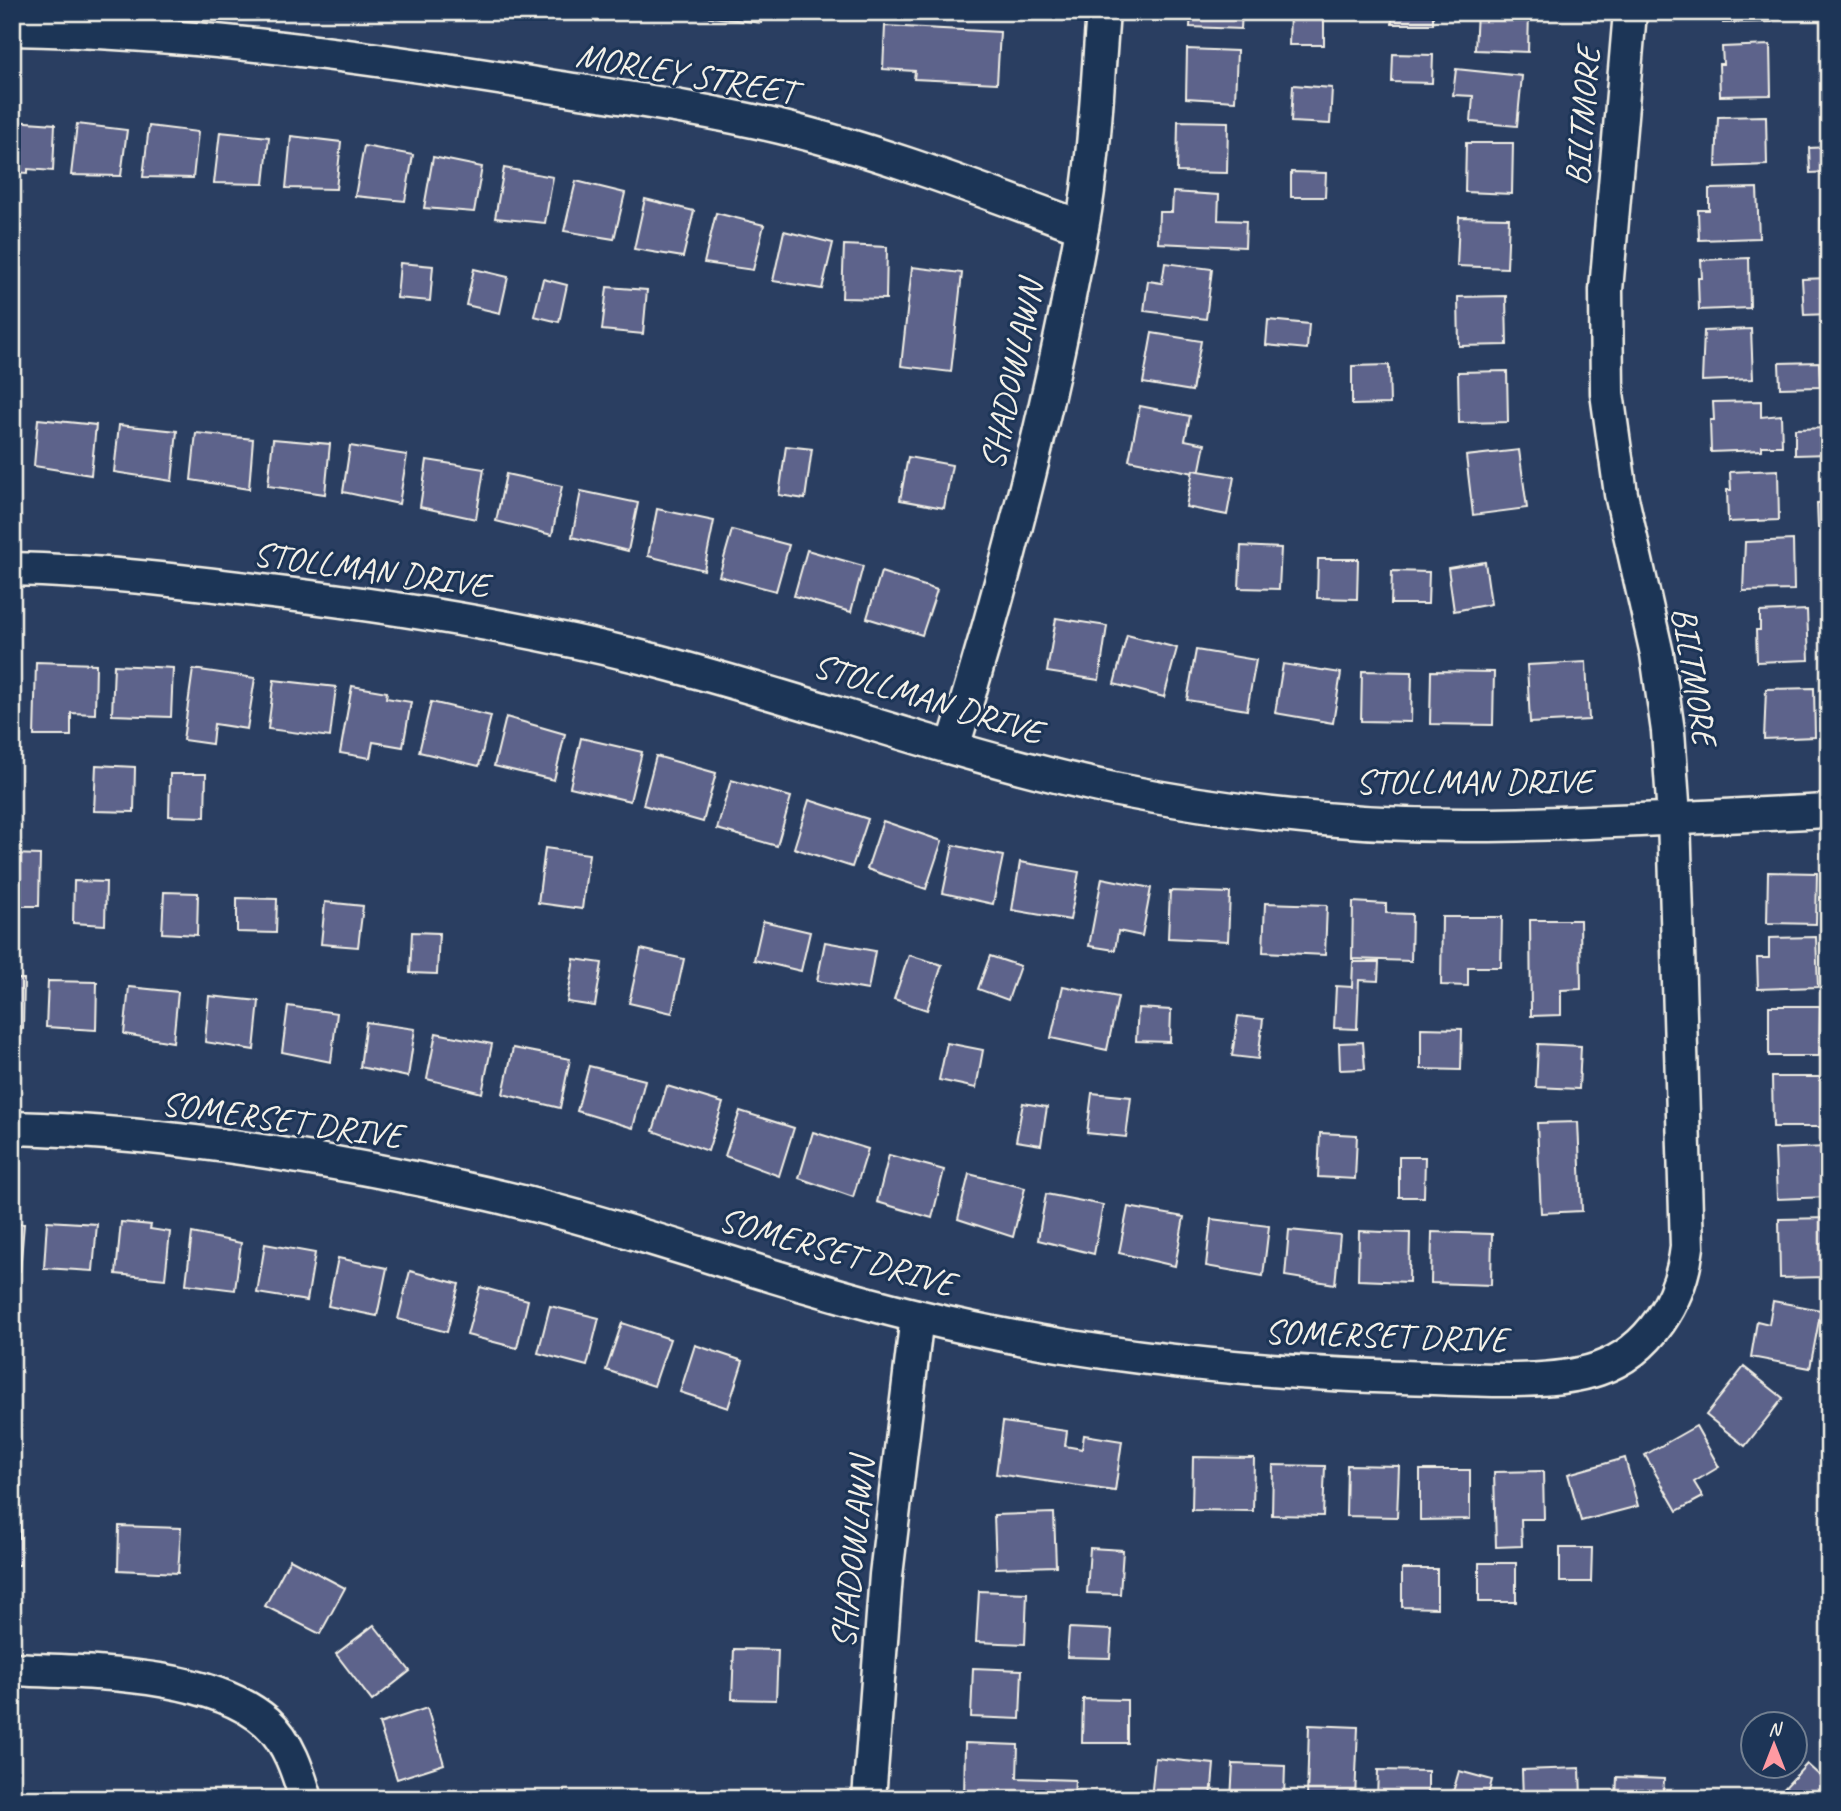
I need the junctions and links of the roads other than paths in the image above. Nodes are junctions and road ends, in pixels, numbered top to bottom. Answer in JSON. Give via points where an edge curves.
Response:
{"nodes":[{"id":1,"x":1103,"y":12,"type":"edge"},
{"id":2,"x":1630,"y":12,"type":"edge"},
{"id":3,"x":12,"y":29,"type":"edge"},
{"id":4,"x":1082,"y":227,"type":"junction"},
{"id":5,"x":12,"y":569,"type":"edge"},
{"id":6,"x":953,"y":747,"type":"junction"},
{"id":7,"x":1829,"y":811,"type":"edge"},
{"id":8,"x":1674,"y":817,"type":"junction"},
{"id":9,"x":12,"y":1128,"type":"edge"},
{"id":10,"x":917,"y":1316,"type":"junction"},
{"id":11,"x":1643,"y":1343,"type":"joint"},
{"id":12,"x":12,"y":1669,"type":"edge"},
{"id":13,"x":306,"y":1799,"type":"edge"},
{"id":14,"x":869,"y":1799,"type":"edge"}],
"edges":[{"from":1,"to":4,"type":"street","name":"SHADOWLAWN"},
{"from":2,"to":8,"type":"street","name":"BILTMORE","via":[[1606,290],[1608,393],[1621,494],[1657,654]]},
{"from":3,"to":4,"type":"street","name":"MORLEY STREET","via":[[195,38],[451,71],[683,108],[779,127],[890,157]]},
{"from":4,"to":6,"type":"street","name":"SHADOWLAWN","via":[[1023,502]]},
{"from":5,"to":6,"type":"street","name":"STOLLMAN DRIVE","via":[[189,582],[500,626],[640,657]]},
{"from":6,"to":8,"type":"street","name":"STOLLMAN DRIVE","via":[[1118,790],[1278,814],[1475,825]]},
{"from":7,"to":8,"type":"street","name":"STOLLMAN DRIVE"},
{"from":8,"to":11,"type":"street","name":"BILTMORE","via":[[1688,1247],[1676,1295]]},
{"from":9,"to":10,"type":"street","name":"SOMERSET DRIVE","via":[[171,1139],[405,1175],[535,1205]]},
{"from":10,"to":11,"type":"street","name":"SOMERSET DRIVE","via":[[1117,1354],[1325,1375],[1467,1378],[1577,1374],[1613,1362]]},
{"from":10,"to":14,"type":"street","name":"SHADOWLAWN","via":[[886,1575]]},
{"from":12,"to":13,"type":"street","via":[[183,1684],[214,1692],[268,1723],[290,1754]]}]}
